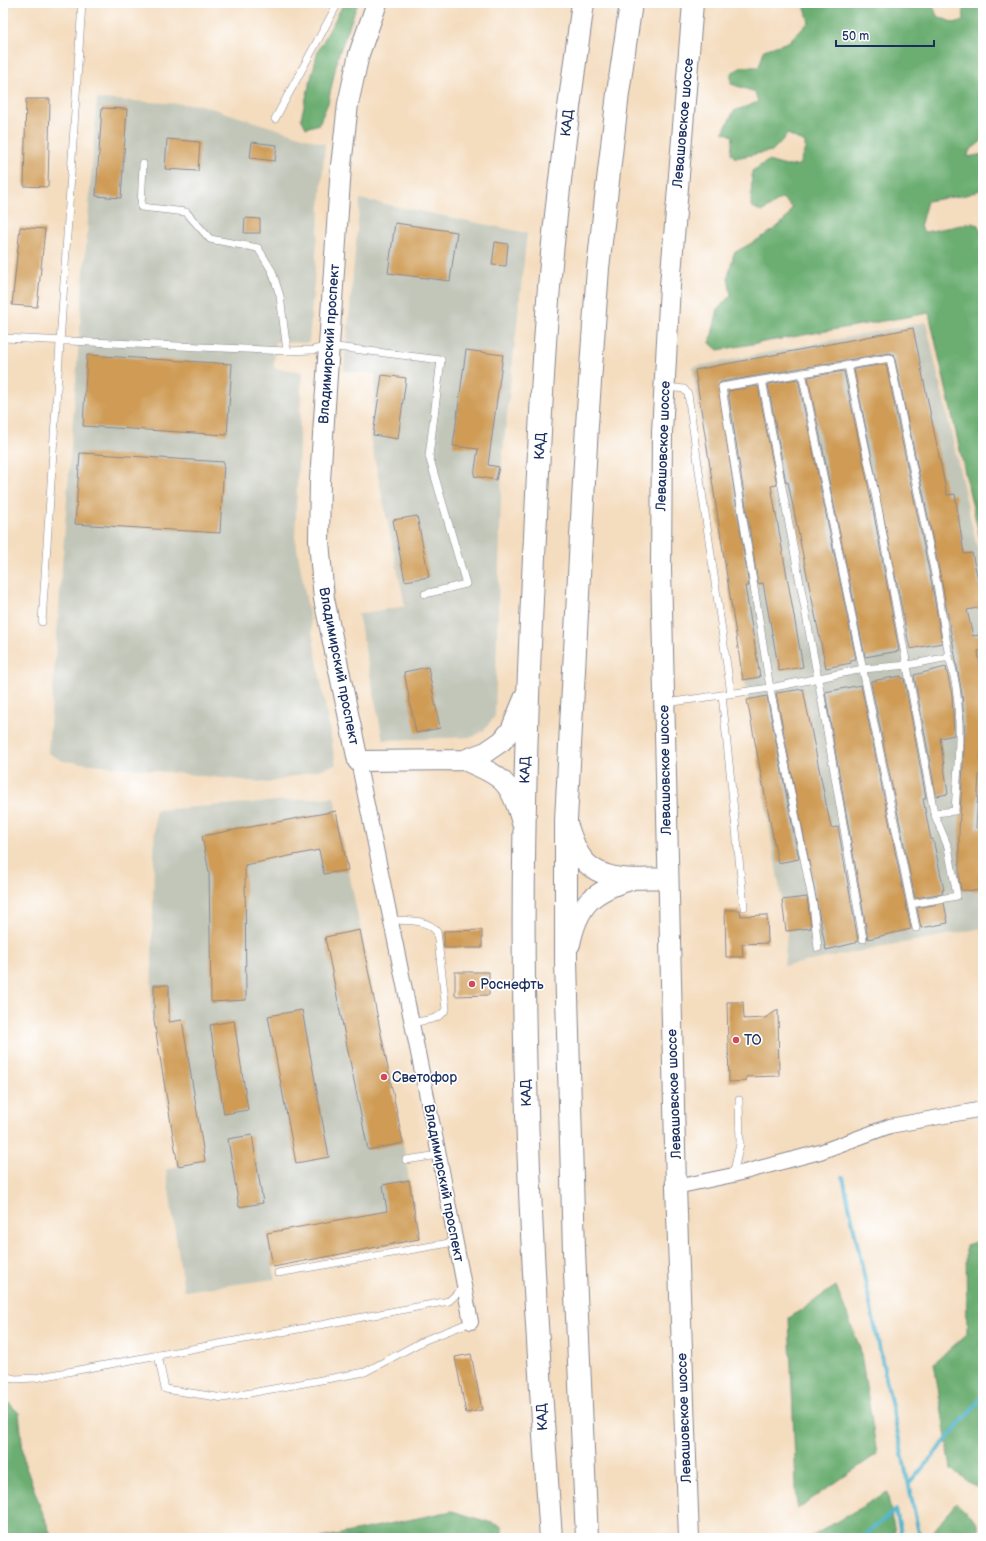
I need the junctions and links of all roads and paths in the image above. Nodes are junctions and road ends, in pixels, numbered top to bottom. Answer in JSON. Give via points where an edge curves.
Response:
{"nodes":[{"id":1,"x":82,"y":3,"type":"edge"},
{"id":2,"x":338,"y":3,"type":"edge"},
{"id":3,"x":376,"y":3,"type":"edge"},
{"id":4,"x":583,"y":3,"type":"edge"},
{"id":5,"x":631,"y":3,"type":"edge"},
{"id":6,"x":694,"y":3,"type":"edge"},
{"id":7,"x":275,"y":119,"type":"dead end"},
{"id":8,"x":143,"y":164,"type":"dead end"},
{"id":9,"x":3,"y":338,"type":"edge"},
{"id":10,"x":61,"y":342,"type":"junction"},
{"id":11,"x":329,"y":346,"type":"junction"},
{"id":12,"x":287,"y":351,"type":"junction"},
{"id":13,"x":848,"y":365,"type":"junction"},
{"id":14,"x":802,"y":373,"type":"junction"},
{"id":15,"x":762,"y":380,"type":"junction"},
{"id":16,"x":664,"y":387,"type":"junction"},
{"id":17,"x":424,"y":594,"type":"dead end"},
{"id":18,"x":42,"y":622,"type":"dead end"},
{"id":19,"x":949,"y":657,"type":"junction"},
{"id":20,"x":908,"y":665,"type":"junction"},
{"id":21,"x":863,"y":669,"type":"junction"},
{"id":22,"x":818,"y":679,"type":"junction"},
{"id":23,"x":528,"y":688,"type":"junction"},
{"id":24,"x":770,"y":688,"type":"junction"},
{"id":25,"x":731,"y":694,"type":"junction"},
{"id":26,"x":722,"y":695,"type":"junction"},
{"id":27,"x":664,"y":704,"type":"junction"},
{"id":28,"x":464,"y":760,"type":"junction"},
{"id":29,"x":358,"y":761,"type":"junction"},
{"id":30,"x":934,"y":813,"type":"junction"},
{"id":31,"x":566,"y":820,"type":"junction"},
{"id":32,"x":524,"y":832,"type":"junction"},
{"id":33,"x":668,"y":878,"type":"junction"},
{"id":34,"x":634,"y":879,"type":"junction"},
{"id":35,"x":911,"y":904,"type":"junction"},
{"id":36,"x":744,"y":907,"type":"dead end"},
{"id":37,"x":389,"y":920,"type":"junction"},
{"id":38,"x":916,"y":928,"type":"dead end"},
{"id":39,"x":863,"y":939,"type":"dead end"},
{"id":40,"x":818,"y":948,"type":"dead end"},
{"id":41,"x":566,"y":960,"type":"junction"},
{"id":42,"x":411,"y":1023,"type":"junction"},
{"id":43,"x":739,"y":1100,"type":"dead end"},
{"id":44,"x":983,"y":1109,"type":"edge"},
{"id":45,"x":439,"y":1155,"type":"junction"},
{"id":46,"x":406,"y":1160,"type":"dead end"},
{"id":47,"x":733,"y":1175,"type":"junction"},
{"id":48,"x":676,"y":1187,"type":"junction"},
{"id":49,"x":455,"y":1242,"type":"junction"},
{"id":50,"x":278,"y":1273,"type":"dead end"},
{"id":51,"x":464,"y":1286,"type":"junction"},
{"id":52,"x":470,"y":1322,"type":"joint"},
{"id":53,"x":158,"y":1355,"type":"junction"},
{"id":54,"x":3,"y":1376,"type":"edge"},
{"id":55,"x":551,"y":1538,"type":"edge"},
{"id":56,"x":587,"y":1538,"type":"edge"},
{"id":57,"x":688,"y":1538,"type":"edge"}],
"edges":[{"from":1,"to":10,"type":"lane"},
{"from":2,"to":7,"type":"lane"},
{"from":3,"to":11,"type":"main road","name":"Владимирский проспект","via":[[359,54],[348,104],[341,166]]},
{"from":4,"to":23,"type":"highway","name":"КАД","via":[[551,264],[542,387]]},
{"from":5,"to":31,"type":"highway","via":[[598,268]]},
{"from":6,"to":16,"type":"main road","name":"Левашовское шоссе","via":[[675,211]]},
{"from":8,"to":12,"type":"lane","via":[[141,206],[186,212],[210,240],[258,248],[272,271],[280,296]]},
{"from":9,"to":10,"type":"lane"},
{"from":10,"to":12,"type":"lane"},
{"from":10,"to":18,"type":"lane"},
{"from":11,"to":12,"type":"lane","via":[[313,350]]},
{"from":11,"to":17,"type":"lane","via":[[441,360],[429,456],[466,584]]},
{"from":11,"to":29,"type":"main road","name":"Владимирский проспект","via":[[320,480],[319,541],[324,599]]},
{"from":13,"to":14,"type":"lane"},
{"from":13,"to":19,"type":"lane","via":[[890,358],[937,584]]},
{"from":13,"to":20,"type":"lane"},
{"from":14,"to":15,"type":"lane"},
{"from":14,"to":21,"type":"lane"},
{"from":15,"to":22,"type":"lane"},
{"from":15,"to":24,"type":"lane","via":[[722,387]]},
{"from":16,"to":25,"type":"lane","via":[[684,389],[688,394]]},
{"from":16,"to":27,"type":"main road","name":"Левашовское шоссе","via":[[661,569]]},
{"from":19,"to":20,"type":"lane"},
{"from":19,"to":30,"type":"lane","via":[[955,676],[958,719],[955,811]]},
{"from":20,"to":21,"type":"lane"},
{"from":20,"to":30,"type":"lane"},
{"from":21,"to":22,"type":"lane"},
{"from":21,"to":35,"type":"lane"},
{"from":22,"to":24,"type":"lane"},
{"from":22,"to":39,"type":"lane"},
{"from":23,"to":28,"type":"main road","via":[[511,730],[502,741],[486,752]]},
{"from":23,"to":32,"type":"highway","name":"КАД"},
{"from":24,"to":25,"type":"lane"},
{"from":24,"to":40,"type":"lane","via":[[810,889]]},
{"from":25,"to":26,"type":"lane"},
{"from":26,"to":27,"type":"lane"},
{"from":26,"to":36,"type":"lane"},
{"from":27,"to":33,"type":"main road","name":"Левашовское шоссе"},
{"from":28,"to":29,"type":"main road"},
{"from":28,"to":32,"type":"main road","via":[[501,778],[516,800]]},
{"from":29,"to":37,"type":"street","name":"Владимирский проспект"},
{"from":30,"to":35,"type":"lane","via":[[948,847],[957,896]]},
{"from":31,"to":34,"type":"main road","via":[[580,855],[588,865],[612,876]]},
{"from":31,"to":41,"type":"highway"},
{"from":32,"to":55,"type":"highway","name":"КАД","via":[[526,1088],[533,1258]]},
{"from":33,"to":34,"type":"main road"},
{"from":33,"to":48,"type":"main road","name":"Левашовское шоссе"},
{"from":34,"to":41,"type":"main road","via":[[600,892],[581,910],[574,924]]},
{"from":35,"to":38,"type":"lane"},
{"from":37,"to":42,"type":"street","name":"Владимирский проспект"},
{"from":37,"to":42,"type":"lane","via":[[422,922],[434,927],[437,932],[446,1009],[443,1015],[437,1018]]},
{"from":41,"to":56,"type":"highway","via":[[574,1251]]},
{"from":42,"to":45,"type":"street","name":"Владимирский проспект"},
{"from":43,"to":47,"type":"lane","via":[[740,1144]]},
{"from":44,"to":47,"type":"street","via":[[890,1126],[820,1152]]},
{"from":45,"to":46,"type":"lane"},
{"from":45,"to":49,"type":"street","name":"Владимирский проспект"},
{"from":47,"to":48,"type":"street"},
{"from":48,"to":57,"type":"main road","name":"Левашовское шоссе"},
{"from":49,"to":50,"type":"lane"},
{"from":49,"to":51,"type":"street","name":"Владимирский проспект"},
{"from":51,"to":52,"type":"street","name":"Владимирский проспект"},
{"from":51,"to":53,"type":"lane","via":[[449,1301]]},
{"from":52,"to":53,"type":"lane","via":[[425,1340],[364,1372],[223,1398],[165,1390]]},
{"from":53,"to":54,"type":"lane","via":[[35,1378],[15,1379]]}]}
